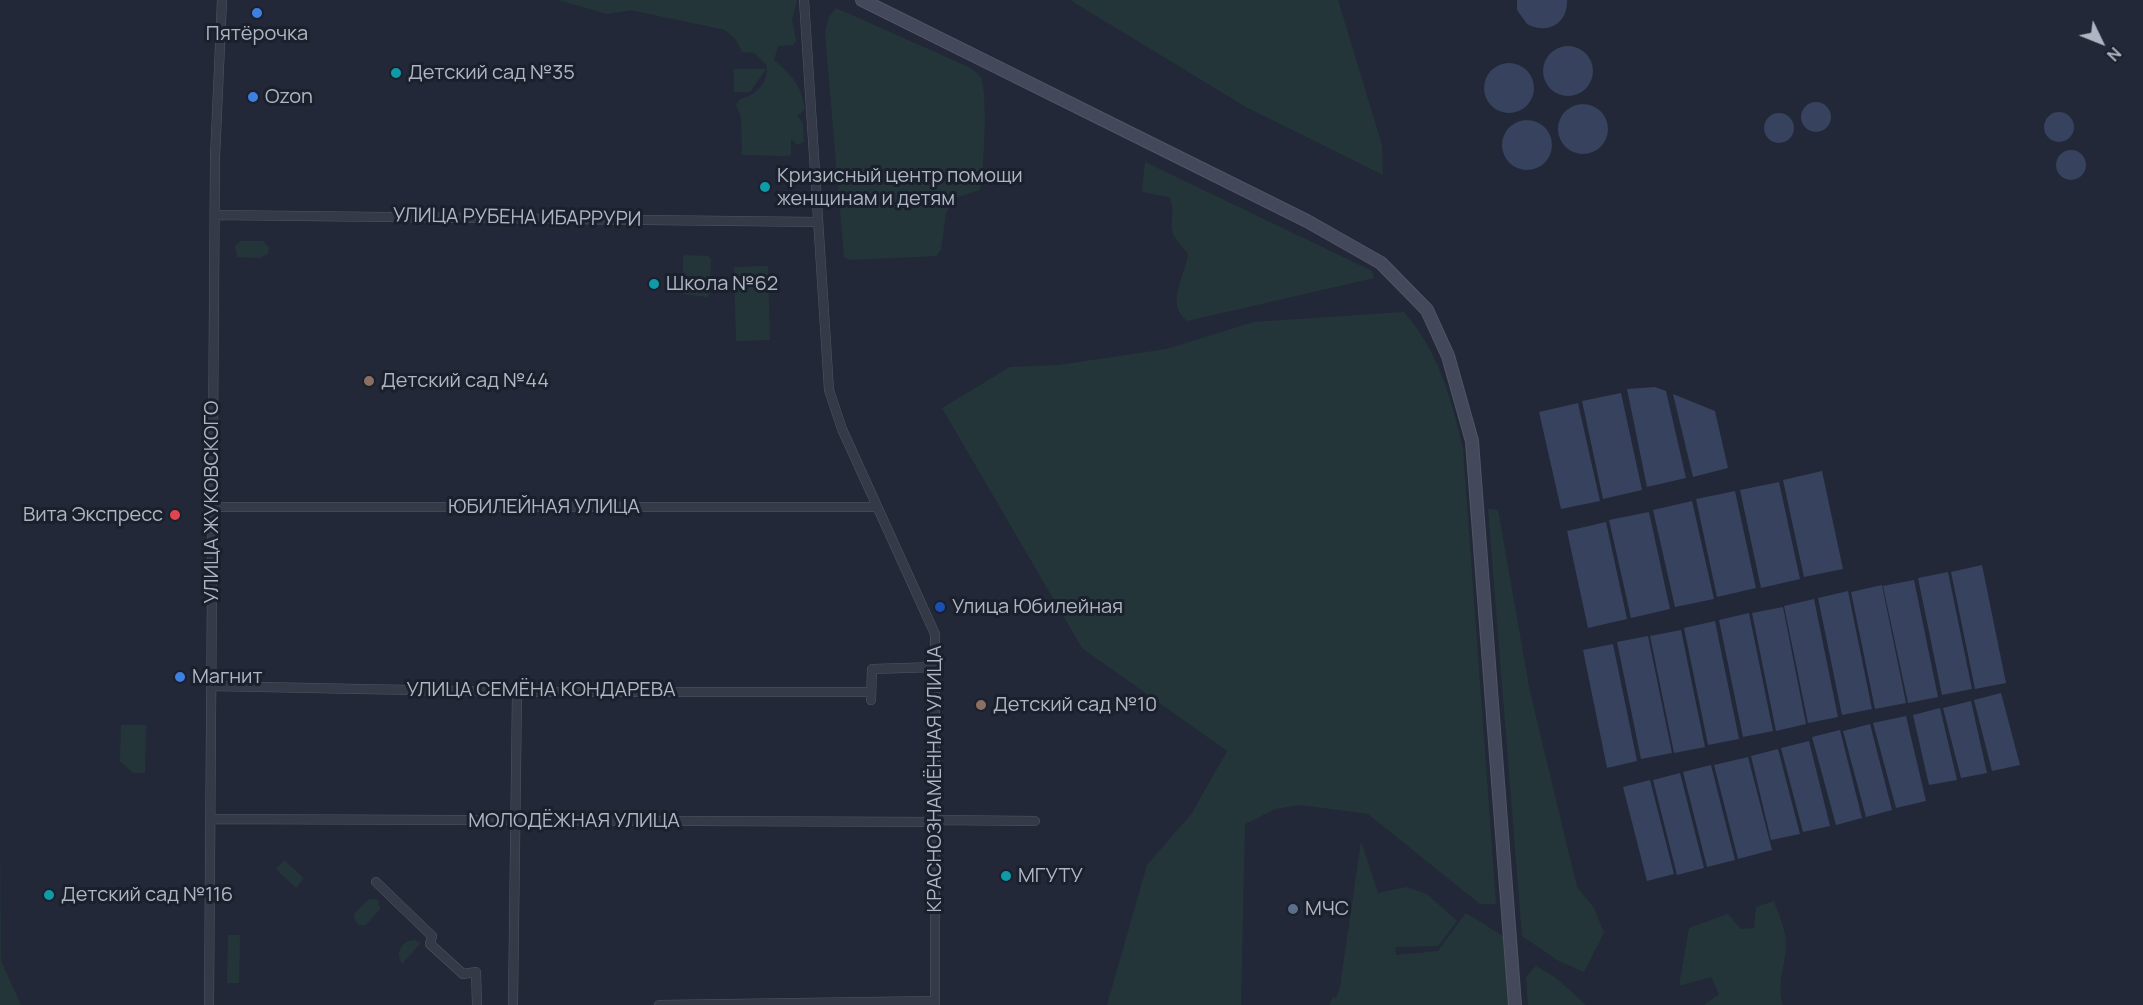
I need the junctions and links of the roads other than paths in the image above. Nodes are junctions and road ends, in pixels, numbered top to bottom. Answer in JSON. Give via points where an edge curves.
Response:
{"nodes":[{"id":1,"x":222,"y":0,"type":"edge"},
{"id":2,"x":804,"y":0,"type":"edge"},
{"id":3,"x":862,"y":0,"type":"edge"},
{"id":4,"x":215,"y":215,"type":"junction"},
{"id":5,"x":819,"y":222,"type":"junction"},
{"id":6,"x":211,"y":507,"type":"junction"},
{"id":7,"x":876,"y":507,"type":"junction"},
{"id":8,"x":936,"y":667,"type":"junction"},
{"id":9,"x":211,"y":686,"type":"junction"},
{"id":10,"x":517,"y":692,"type":"junction"},
{"id":11,"x":211,"y":819,"type":"junction"},
{"id":12,"x":515,"y":820,"type":"junction"},
{"id":13,"x":937,"y":821,"type":"junction"},
{"id":14,"x":1035,"y":821,"type":"dead end"},
{"id":15,"x":376,"y":882,"type":"dead end"},
{"id":16,"x":934,"y":1003,"type":"edge"},
{"id":17,"x":209,"y":1005,"type":"edge"},
{"id":18,"x":477,"y":1005,"type":"edge"},
{"id":19,"x":513,"y":1005,"type":"edge"},
{"id":20,"x":659,"y":1005,"type":"edge"},
{"id":21,"x":1515,"y":1005,"type":"edge"}],
"edges":[{"from":1,"to":4,"type":"street","name":"УЛИЦА ЖУКОВСКОГО"},
{"from":2,"to":5,"type":"street","name":"КРАСНОЗНАМЁННАЯ УЛИЦА"},
{"from":3,"to":21,"type":"main road","via":[[1307,221],[1381,263],[1427,310],[1448,356],[1472,441]]},
{"from":4,"to":5,"type":"street","name":"УЛИЦА РУБЕНА ИБАРРУРИ"},
{"from":4,"to":6,"type":"street","name":"УЛИЦА ЖУКОВСКОГО"},
{"from":5,"to":7,"type":"street","name":"КРАСНОЗНАМЁННАЯ УЛИЦА","via":[[829,390]]},
{"from":6,"to":7,"type":"street","name":"ЮБИЛЕЙНАЯ УЛИЦА"},
{"from":6,"to":9,"type":"street","name":"УЛИЦА ЖУКОВСКОГО"},
{"from":7,"to":8,"type":"street","name":"КРАСНОЗНАМЁННАЯ УЛИЦА","via":[[933,625]]},
{"from":8,"to":10,"type":"street","name":"УЛИЦА СЕМЁНА КОНДАРЕВА","via":[[872,669],[871,696]]},
{"from":8,"to":13,"type":"street","name":"КРАСНОЗНАМЁННАЯ УЛИЦА"},
{"from":9,"to":10,"type":"street","name":"УЛИЦА СЕМЁНА КОНДАРЕВА"},
{"from":9,"to":11,"type":"street","name":"УЛИЦА ЖУКОВСКОГО"},
{"from":10,"to":12,"type":"street"},
{"from":11,"to":12,"type":"street","name":"МОЛОДЁЖНАЯ УЛИЦА"},
{"from":11,"to":17,"type":"street","name":"УЛИЦА ЖУКОВСКОГО"},
{"from":12,"to":13,"type":"street","name":"МОЛОДЁЖНАЯ УЛИЦА"},
{"from":12,"to":19,"type":"street"},
{"from":13,"to":14,"type":"street","name":"МОЛОДЁЖНАЯ УЛИЦА"},
{"from":13,"to":16,"type":"street","name":"КРАСНОЗНАМЁННАЯ УЛИЦА"},
{"from":15,"to":18,"type":"street","via":[[432,936],[430,944],[463,974],[476,972]]},
{"from":16,"to":20,"type":"street"}]}
